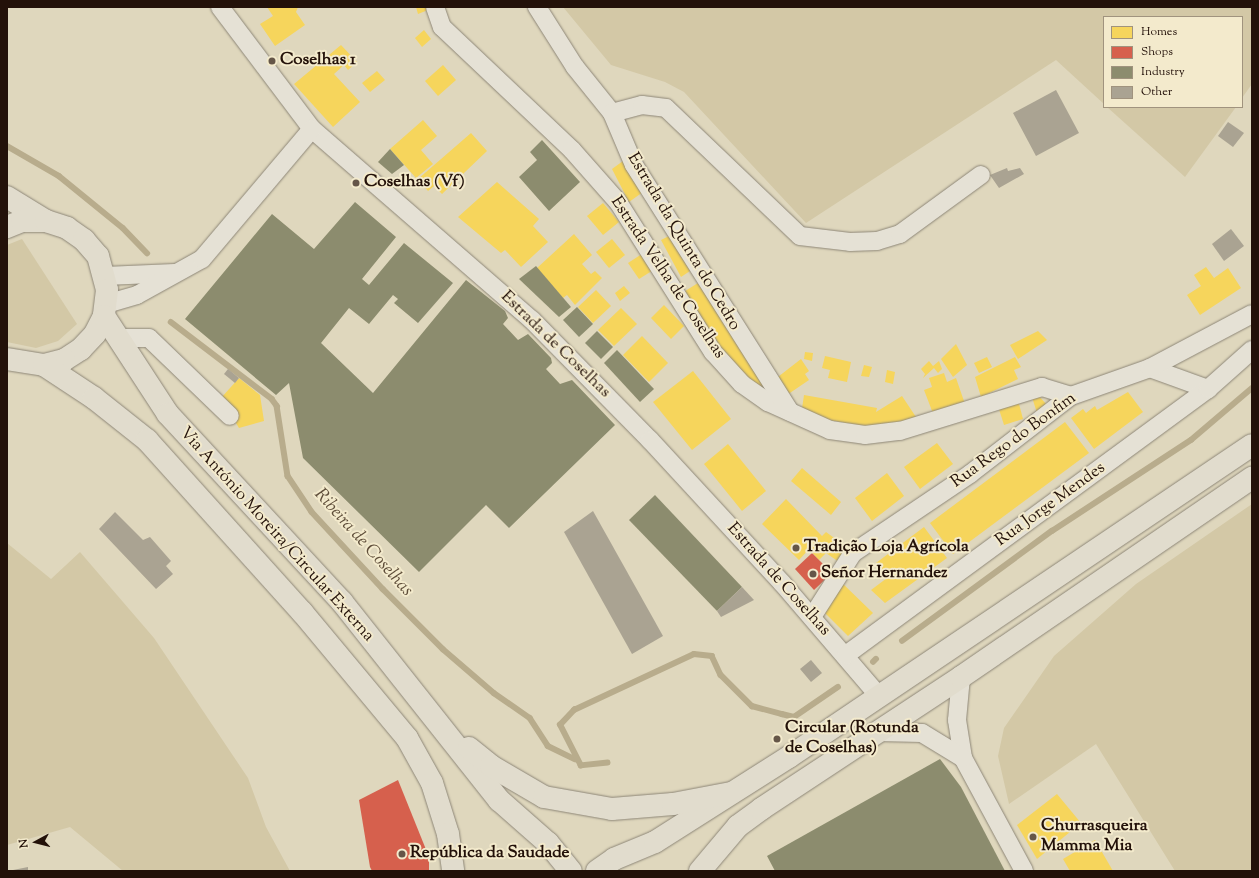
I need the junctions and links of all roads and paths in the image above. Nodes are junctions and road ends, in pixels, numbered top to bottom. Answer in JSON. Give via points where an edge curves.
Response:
{"nodes":[{"id":1,"x":220,"y":7,"type":"edge"},
{"id":2,"x":435,"y":7,"type":"edge"},
{"id":3,"x":537,"y":7,"type":"edge"},
{"id":4,"x":612,"y":113,"type":"junction"},
{"id":5,"x":312,"y":129,"type":"junction"},
{"id":6,"x":981,"y":175,"type":"dead end"},
{"id":7,"x":7,"y":196,"type":"edge"},
{"id":8,"x":46,"y":221,"type":"junction"},
{"id":9,"x":7,"y":226,"type":"edge"},
{"id":10,"x":182,"y":272,"type":"junction"},
{"id":11,"x":105,"y":276,"type":"junction"},
{"id":12,"x":105,"y":310,"type":"junction"},
{"id":13,"x":1252,"y":314,"type":"edge"},
{"id":14,"x":119,"y":338,"type":"junction"},
{"id":15,"x":1252,"y":350,"type":"edge"},
{"id":16,"x":20,"y":364,"type":"edge"},
{"id":17,"x":1150,"y":368,"type":"junction"},
{"id":18,"x":1208,"y":389,"type":"junction"},
{"id":19,"x":1071,"y":396,"type":"junction"},
{"id":20,"x":230,"y":416,"type":"dead end"},
{"id":21,"x":793,"y":416,"type":"junction"},
{"id":22,"x":1252,"y":445,"type":"edge"},
{"id":23,"x":1252,"y":478,"type":"edge"},
{"id":24,"x":812,"y":617,"type":"junction"},
{"id":25,"x":846,"y":655,"type":"junction"},
{"id":26,"x":961,"y":677,"type":"junction"},
{"id":27,"x":879,"y":696,"type":"junction"},
{"id":28,"x":436,"y":721,"type":"junction"},
{"id":29,"x":878,"y":732,"type":"junction"},
{"id":30,"x":963,"y":758,"type":"junction"},
{"id":31,"x":731,"y":793,"type":"junction"},
{"id":32,"x":453,"y":871,"type":"edge"},
{"id":33,"x":570,"y":871,"type":"edge"},
{"id":34,"x":597,"y":871,"type":"edge"},
{"id":35,"x":701,"y":871,"type":"edge"},
{"id":36,"x":1024,"y":871,"type":"edge"}],
"edges":[{"from":1,"to":5,"type":"street","name":"Estrada de Coselhas"},
{"from":2,"to":21,"type":"street","name":"Estrada Velha de Coselhas","via":[[442,27],[572,150],[618,202],[713,352],[742,384]]},
{"from":3,"to":4,"type":"street","name":"Estrada da Quinta do Cedro","via":[[575,67]]},
{"from":4,"to":6,"type":"street","via":[[642,105],[666,108],[800,236],[850,242],[877,241],[900,234]]},
{"from":4,"to":21,"type":"street","name":"Estrada da Quinta do Cedro","via":[[634,165]]},
{"from":5,"to":10,"type":"street","via":[[202,259]]},
{"from":5,"to":24,"type":"street","name":"Estrada de Coselhas","via":[[532,320],[650,440]]},
{"from":7,"to":8,"type":"main road","name":"Via António Moreira/Circular Externa"},
{"from":8,"to":9,"type":"main road","name":"Via António Moreira/Circular Externa","via":[[22,221]]},
{"from":8,"to":11,"type":"main road","name":"Via António Moreira/Circular Externa","via":[[67,228],[84,240],[98,256]]},
{"from":10,"to":11,"type":"street"},
{"from":10,"to":12,"type":"street"},
{"from":11,"to":12,"type":"main road","name":"Via António Moreira/Circular Externa"},
{"from":12,"to":14,"type":"main road","name":"Via António Moreira/Circular Externa"},
{"from":12,"to":16,"type":"main road","name":"Via António Moreira/Circular Externa","via":[[95,334],[81,349],[64,360]]},
{"from":13,"to":17,"type":"street","name":"Rua Rego do Bonfim"},
{"from":14,"to":20,"type":"street","via":[[149,338]]},
{"from":14,"to":28,"type":"main road","name":"Via António Moreira/Circular Externa","via":[[168,414],[342,602]]},
{"from":15,"to":18,"type":"street","name":"Rua Jorge Mendes"},
{"from":16,"to":32,"type":"main road","name":"Via António Moreira/Circular Externa","via":[[94,398],[147,440],[302,612],[407,738],[432,783],[448,834]]},
{"from":17,"to":18,"type":"street"},
{"from":17,"to":19,"type":"street","name":"Rua Rego do Bonfim"},
{"from":18,"to":25,"type":"street","name":"Rua Jorge Mendes"},
{"from":19,"to":21,"type":"street","name":"Estrada Velha de Coselhas","via":[[1042,387],[900,431],[865,435],[830,430]]},
{"from":19,"to":24,"type":"street","name":"Rua Rego do Bonfim","via":[[970,474],[853,553]]},
{"from":22,"to":27,"type":"main road"},
{"from":23,"to":26,"type":"main road"},
{"from":24,"to":25,"type":"street","name":"Estrada de Coselhas"},
{"from":25,"to":27,"type":"street","name":"Estrada de Coselhas"},
{"from":26,"to":29,"type":"main road"},
{"from":26,"to":30,"type":"street","via":[[957,720]]},
{"from":27,"to":31,"type":"main road"},
{"from":28,"to":31,"type":"main road","via":[[491,766],[544,797],[612,809],[673,804]]},
{"from":28,"to":33,"type":"main road","name":"Via António Moreira/Circular Externa","via":[[499,800],[548,843]]},
{"from":29,"to":30,"type":"street","via":[[922,733]]},
{"from":29,"to":35,"type":"main road","via":[[738,826]]},
{"from":30,"to":36,"type":"street"},
{"from":31,"to":34,"type":"main road","via":[[655,842],[614,859]]}]}
